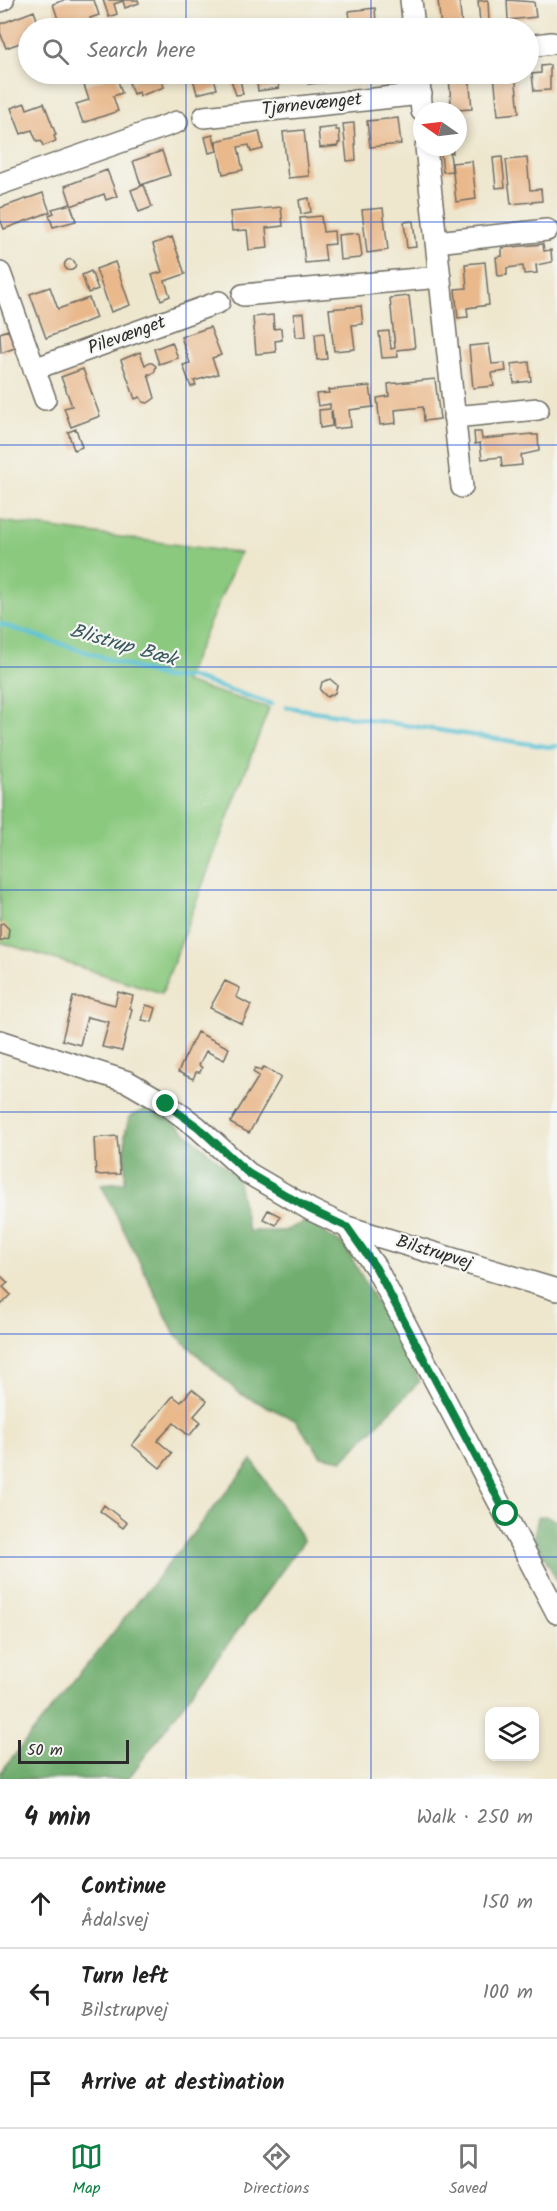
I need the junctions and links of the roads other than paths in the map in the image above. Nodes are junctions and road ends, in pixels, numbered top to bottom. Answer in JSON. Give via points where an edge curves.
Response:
{"nodes":[{"id":1,"x":411,"y":0,"type":"edge"},
{"id":2,"x":413,"y":18,"type":"edge"},
{"id":3,"x":552,"y":43,"type":"dead end"},
{"id":4,"x":539,"y":45,"type":"edge"},
{"id":5,"x":420,"y":93,"type":"edge"},
{"id":6,"x":204,"y":117,"type":"dead end"},
{"id":7,"x":177,"y":122,"type":"dead end"},
{"id":8,"x":427,"y":156,"type":"edge"},
{"id":9,"x":0,"y":184,"type":"edge"},
{"id":10,"x":547,"y":230,"type":"dead end"},
{"id":11,"x":436,"y":242,"type":"junction"},
{"id":12,"x":440,"y":278,"type":"junction"},
{"id":13,"x":1,"y":279,"type":"edge"},
{"id":14,"x":243,"y":295,"type":"dead end"},
{"id":15,"x":219,"y":302,"type":"dead end"},
{"id":16,"x":34,"y":369,"type":"junction"},
{"id":17,"x":45,"y":399,"type":"dead end"},
{"id":18,"x":538,"y":409,"type":"dead end"},
{"id":19,"x":454,"y":417,"type":"junction"},
{"id":20,"x":462,"y":487,"type":"dead end"},
{"id":21,"x":0,"y":1041,"type":"edge"},
{"id":22,"x":347,"y":1227,"type":"junction"},
{"id":23,"x":557,"y":1290,"type":"edge"},
{"id":24,"x":557,"y":1613,"type":"edge"}],
"edges":[{"from":1,"to":2,"type":"street"},
{"from":3,"to":4,"type":"street"},
{"from":5,"to":6,"type":"street","name":"Tjørnevænget"},
{"from":7,"to":9,"type":"street"},
{"from":8,"to":11,"type":"street"},
{"from":10,"to":11,"type":"street"},
{"from":11,"to":12,"type":"street"},
{"from":12,"to":14,"type":"street"},
{"from":12,"to":19,"type":"street"},
{"from":13,"to":16,"type":"street"},
{"from":15,"to":16,"type":"street","name":"Pilevænget"},
{"from":16,"to":17,"type":"street"},
{"from":18,"to":19,"type":"street"},
{"from":19,"to":20,"type":"street"},
{"from":21,"to":22,"type":"street","name":"Bilstrupvej","via":[[128,1082],[198,1127],[248,1173]]},
{"from":22,"to":23,"type":"street","name":"Bilstrupvej"},
{"from":22,"to":24,"type":"street","via":[[376,1268]]}]}
